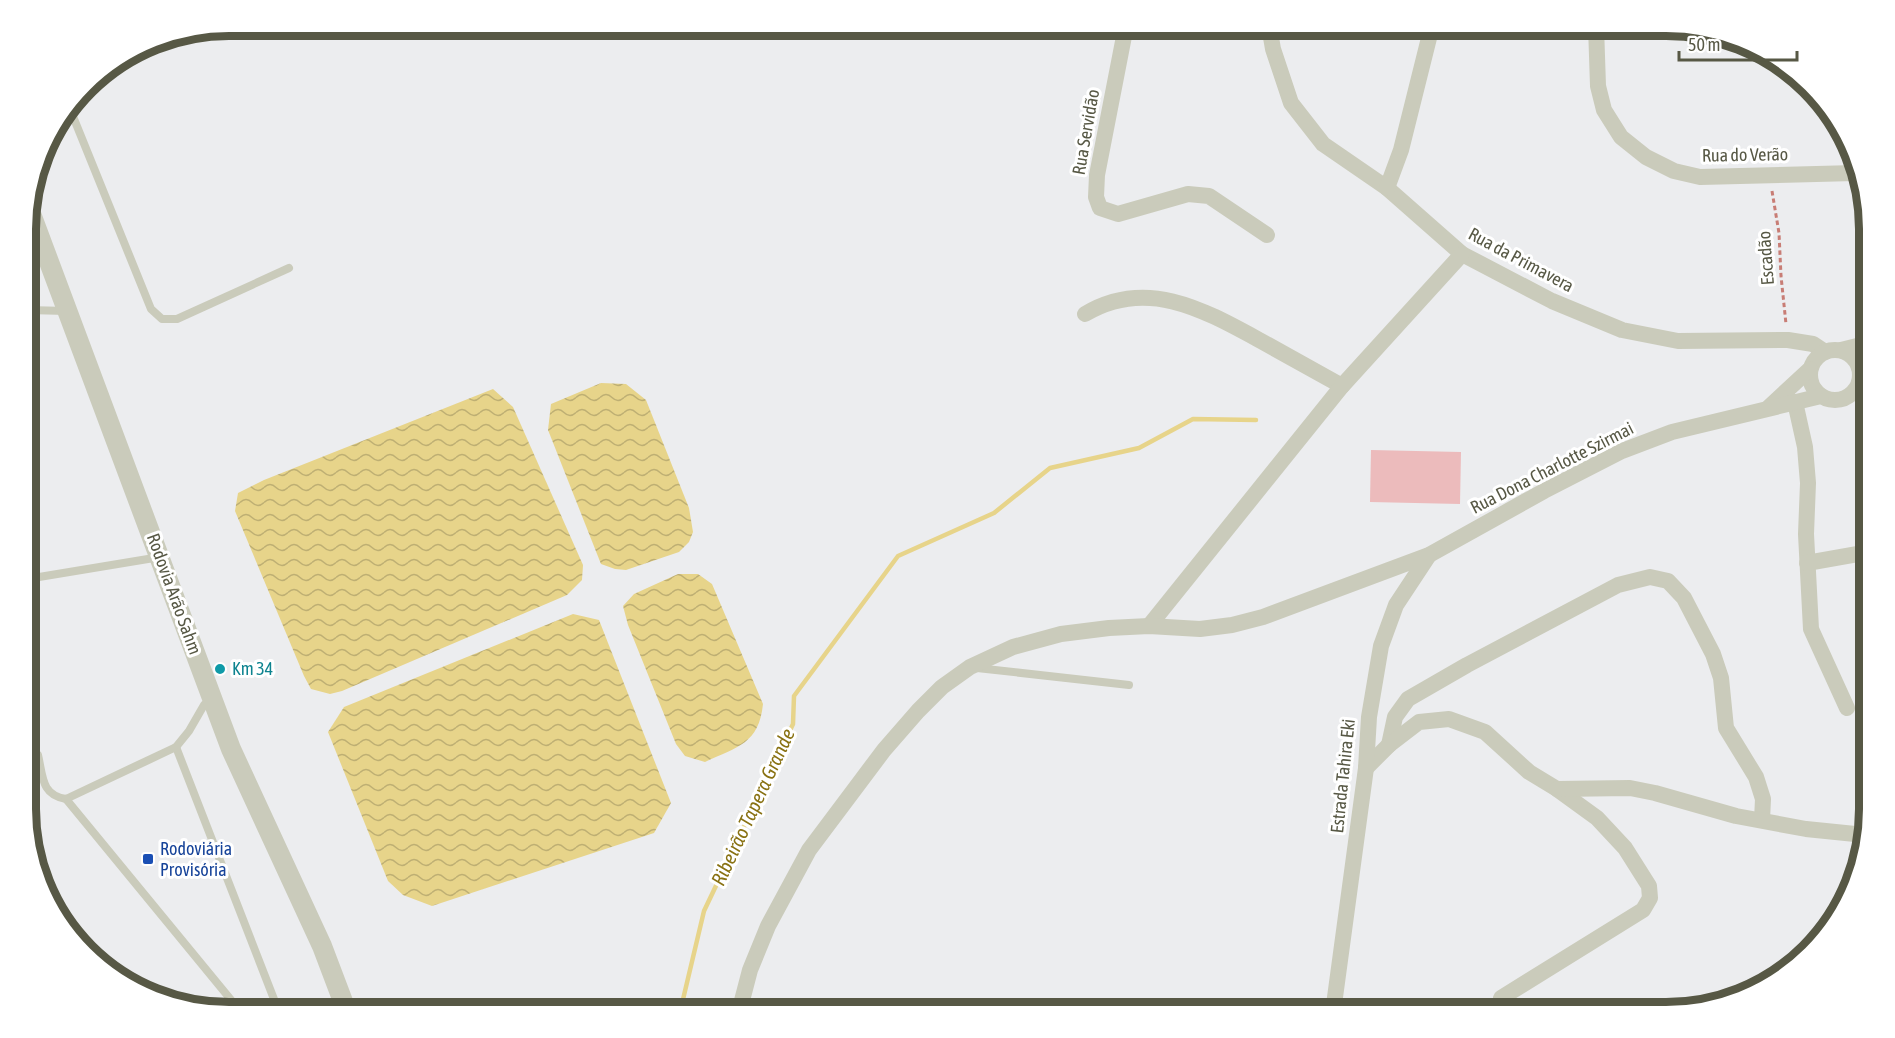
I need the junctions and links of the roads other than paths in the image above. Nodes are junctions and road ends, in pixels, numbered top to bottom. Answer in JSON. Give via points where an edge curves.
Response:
{"nodes":[{"id":1,"x":1124,"y":36,"type":"edge"},
{"id":2,"x":1271,"y":36,"type":"edge"},
{"id":3,"x":1430,"y":36,"type":"edge"},
{"id":4,"x":1597,"y":36,"type":"edge"},
{"id":5,"x":73,"y":117,"type":"edge"},
{"id":6,"x":1850,"y":173,"type":"edge"},
{"id":7,"x":1387,"y":188,"type":"junction"},
{"id":8,"x":36,"y":227,"type":"edge"},
{"id":9,"x":1267,"y":235,"type":"dead end"},
{"id":10,"x":1462,"y":254,"type":"junction"},
{"id":11,"x":289,"y":268,"type":"dead end"},
{"id":12,"x":36,"y":310,"type":"edge"},
{"id":13,"x":68,"y":311,"type":"junction"},
{"id":14,"x":1084,"y":314,"type":"dead end"},
{"id":15,"x":1859,"y":346,"type":"edge"},
{"id":16,"x":1840,"y":353,"type":"junction"},
{"id":17,"x":1859,"y":363,"type":"edge"},
{"id":18,"x":1810,"y":369,"type":"junction"},
{"id":19,"x":1342,"y":386,"type":"junction"},
{"id":20,"x":1859,"y":392,"type":"edge"},
{"id":21,"x":1850,"y":394,"type":"junction"},
{"id":22,"x":1821,"y":396,"type":"junction"},
{"id":23,"x":1795,"y":402,"type":"junction"},
{"id":24,"x":1768,"y":408,"type":"junction"},
{"id":25,"x":1859,"y":554,"type":"edge"},
{"id":26,"x":1429,"y":555,"type":"junction"},
{"id":27,"x":160,"y":556,"type":"junction"},
{"id":28,"x":1807,"y":563,"type":"junction"},
{"id":29,"x":36,"y":577,"type":"edge"},
{"id":30,"x":1149,"y":626,"type":"junction"},
{"id":31,"x":970,"y":667,"type":"junction"},
{"id":32,"x":1129,"y":685,"type":"dead end"},
{"id":33,"x":204,"y":705,"type":"dead end"},
{"id":34,"x":1847,"y":708,"type":"dead end"},
{"id":35,"x":1389,"y":745,"type":"junction"},
{"id":36,"x":176,"y":747,"type":"junction"},
{"id":37,"x":38,"y":755,"type":"dead end"},
{"id":38,"x":1366,"y":768,"type":"junction"},
{"id":39,"x":1557,"y":789,"type":"junction"},
{"id":40,"x":66,"y":799,"type":"junction"},
{"id":41,"x":1762,"y":820,"type":"junction"},
{"id":42,"x":1857,"y":834,"type":"edge"},
{"id":43,"x":1501,"y":998,"type":"dead end"},
{"id":44,"x":233,"y":1002,"type":"edge"},
{"id":45,"x":275,"y":1002,"type":"edge"},
{"id":46,"x":343,"y":1002,"type":"edge"},
{"id":47,"x":742,"y":1002,"type":"edge"},
{"id":48,"x":1334,"y":1002,"type":"edge"}],
"edges":[{"from":1,"to":9,"type":"street","name":"Rua Servidão","via":[[1097,176],[1100,208],[1118,213],[1188,194],[1209,196]]},
{"from":2,"to":7,"type":"street","name":"Rua da Primavera","via":[[1291,103],[1323,144]]},
{"from":3,"to":7,"type":"street","via":[[1401,150]]},
{"from":4,"to":6,"type":"street","name":"Rua do Verão","via":[[1598,86],[1604,110],[1621,137],[1646,157],[1674,171],[1700,177]]},
{"from":5,"to":11,"type":"lane","via":[[151,309],[162,319],[177,319]]},
{"from":7,"to":10,"type":"street","name":"Rua da Primavera"},
{"from":8,"to":13,"type":"street","name":"Rodovia Arão Sahm"},
{"from":10,"to":16,"type":"street","name":"Rua da Primavera","via":[[1552,301],[1622,330],[1678,341],[1788,340]]},
{"from":10,"to":19,"type":"street"},
{"from":12,"to":13,"type":"lane"},
{"from":13,"to":27,"type":"street","name":"Rodovia Arão Sahm"},
{"from":14,"to":19,"type":"street","via":[[1101,304],[1130,298],[1164,299],[1193,306]]},
{"from":15,"to":16,"type":"street"},
{"from":16,"to":17,"type":"street"},
{"from":16,"to":18,"type":"street","name":"Rua Dona Charlotte Szirmai","via":[[1818,356]]},
{"from":16,"to":21,"type":"street","via":[[1859,373],[1859,381]]},
{"from":18,"to":22,"type":"street","via":[[1812,384]]},
{"from":18,"to":24,"type":"street","name":"Rua Dona Charlotte Szirmai"},
{"from":19,"to":30,"type":"street"},
{"from":20,"to":21,"type":"street","name":"Rua Dona Charlotte Szirmai"},
{"from":21,"to":22,"type":"street","name":"Rua Dona Charlotte Szirmai","via":[[1836,400]]},
{"from":22,"to":23,"type":"street","name":"Rua Dona Charlotte Szirmai"},
{"from":23,"to":24,"type":"street","name":"Rua Dona Charlotte Szirmai"},
{"from":23,"to":28,"type":"street","via":[[1808,483]]},
{"from":24,"to":26,"type":"street","name":"Rua Dona Charlotte Szirmai","via":[[1672,432],[1622,451]]},
{"from":25,"to":28,"type":"street"},
{"from":26,"to":30,"type":"street","name":"Rua Dona Charlotte Szirmai","via":[[1295,606],[1232,625],[1200,629]]},
{"from":26,"to":38,"type":"street","name":"Estrada Tahira Eki","via":[[1396,604],[1381,646],[1369,717]]},
{"from":27,"to":29,"type":"lane"},
{"from":27,"to":46,"type":"street","name":"Rodovia Arão Sahm","via":[[231,749],[322,946]]},
{"from":28,"to":34,"type":"street","via":[[1811,629]]},
{"from":30,"to":31,"type":"street","name":"Rua Dona Charlotte Szirmai","via":[[1061,634],[1013,647]]},
{"from":31,"to":32,"type":"lane"},
{"from":31,"to":47,"type":"street","name":"Rua Dona Charlotte Szirmai","via":[[918,711],[809,850],[768,926]]},
{"from":33,"to":36,"type":"lane"},
{"from":35,"to":38,"type":"street"},
{"from":35,"to":39,"type":"street","via":[[1419,722],[1449,719],[1485,732],[1529,772]]},
{"from":35,"to":41,"type":"street","via":[[1395,717],[1408,699],[1618,585],[1650,577],[1668,581],[1684,598],[1713,654],[1721,678],[1726,728],[1756,777],[1763,799]]},
{"from":36,"to":40,"type":"lane"},
{"from":36,"to":45,"type":"lane"},
{"from":37,"to":40,"type":"lane","via":[[46,790],[55,798]]},
{"from":38,"to":48,"type":"street","name":"Estrada Tahira Eki"},
{"from":39,"to":41,"type":"street","via":[[1630,788]]},
{"from":39,"to":43,"type":"street","via":[[1597,818],[1625,848],[1649,886],[1650,898],[1643,910]]},
{"from":40,"to":44,"type":"lane"},
{"from":41,"to":42,"type":"street"}]}
